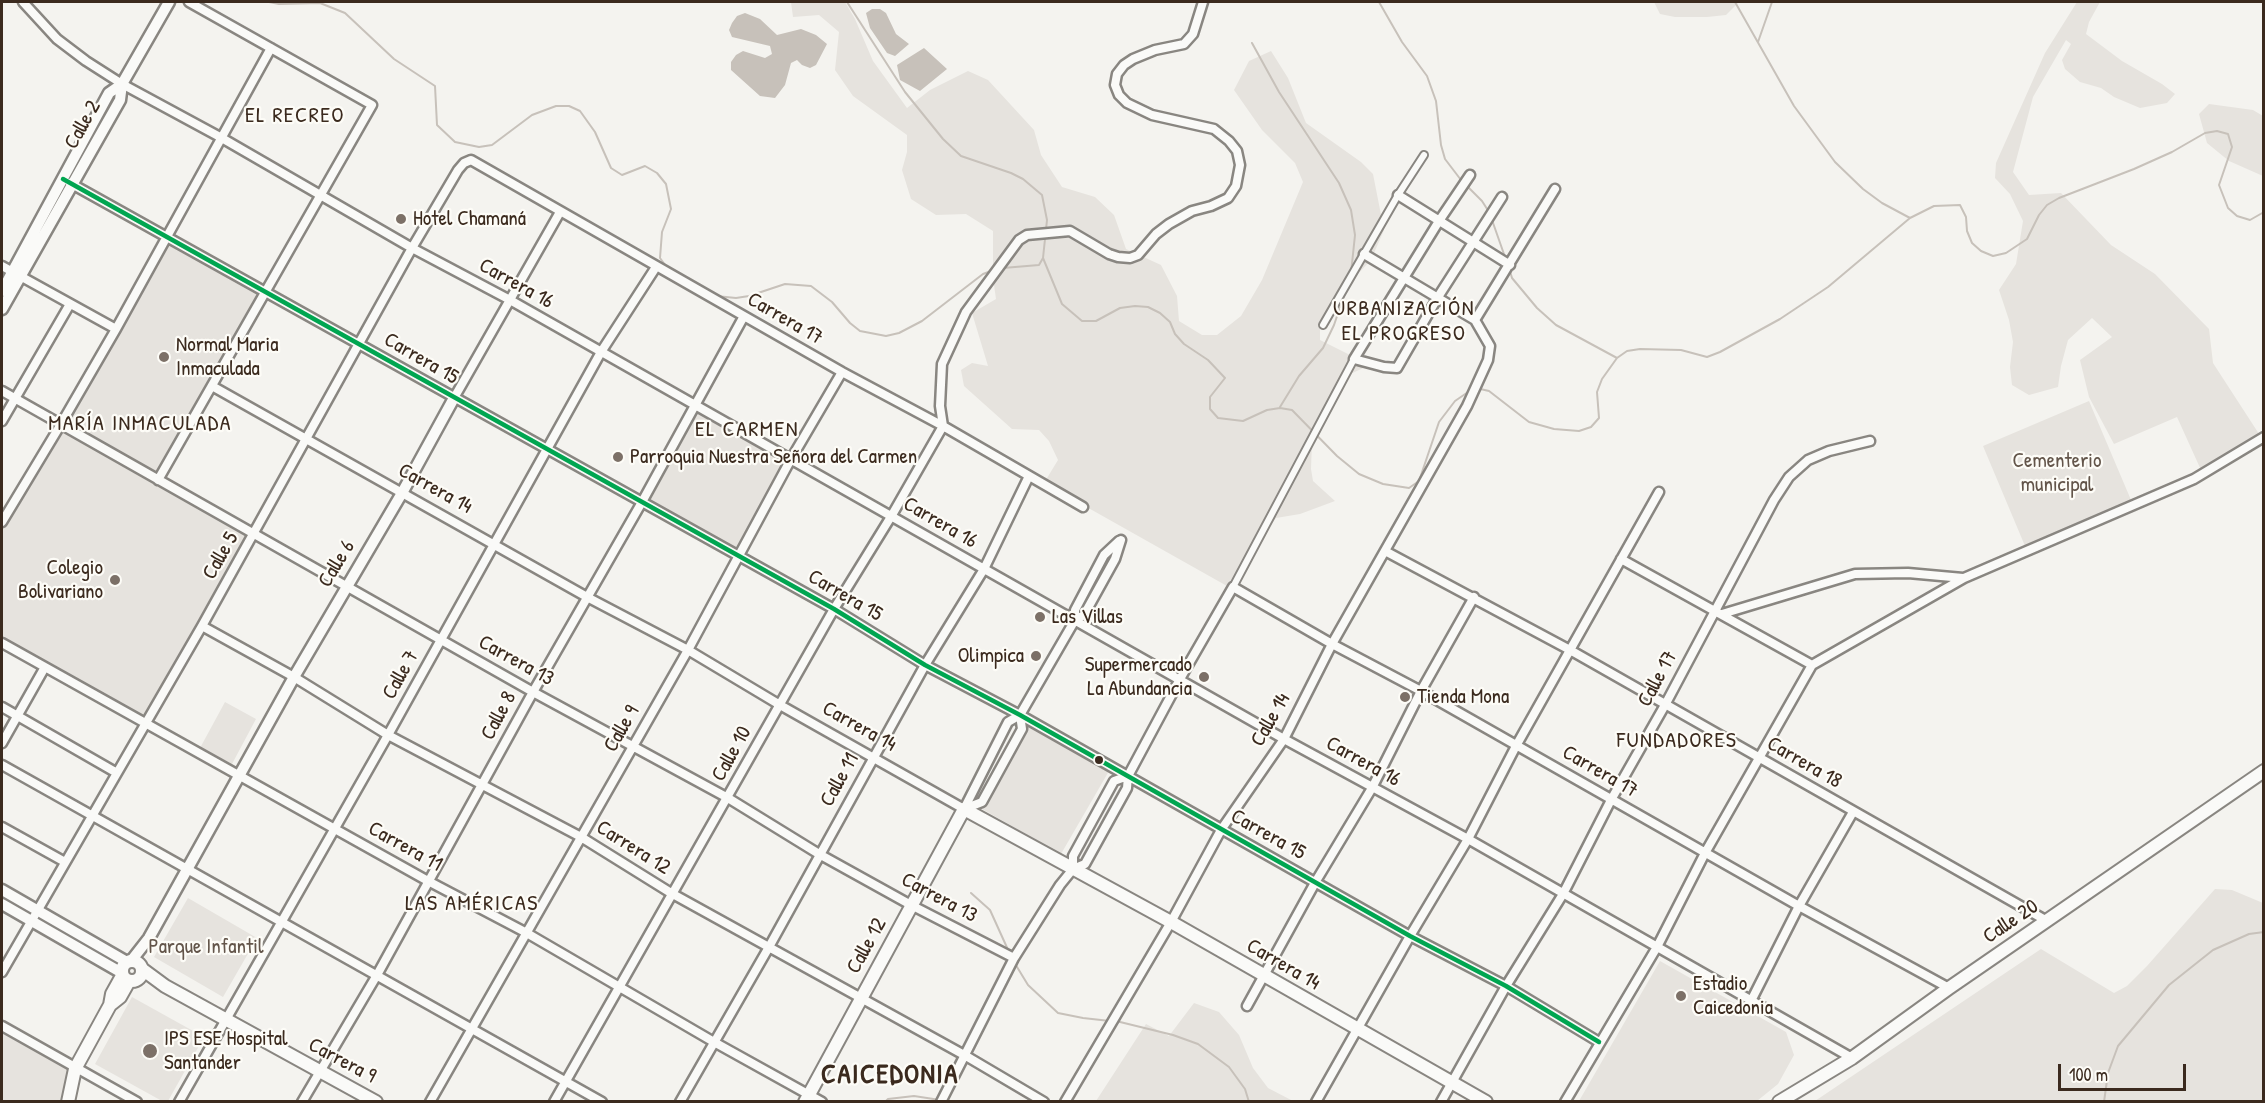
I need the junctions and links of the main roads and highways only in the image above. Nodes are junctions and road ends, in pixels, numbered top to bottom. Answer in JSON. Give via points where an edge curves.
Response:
{"nodes":[{"id":1,"x":2264,"y":771,"type":"edge"},
{"id":2,"x":964,"y":809,"type":"joint"},
{"id":3,"x":807,"y":1098,"type":"edge"},
{"id":4,"x":68,"y":1101,"type":"edge"},
{"id":5,"x":376,"y":1101,"type":"edge"},
{"id":6,"x":1486,"y":1101,"type":"edge"},
{"id":7,"x":1779,"y":1101,"type":"edge"}],
"edges":[{"from":1,"to":7,"type":"main road","name":"Calle 20","via":[[1852,1058]]},
{"from":2,"to":3,"type":"main road","name":"Calle 12"},
{"from":2,"to":6,"type":"main road","name":"Carrera 14"},
{"from":4,"to":5,"type":"main road","name":"Carrera 9","via":[[75,1069],[110,1005],[120,997],[131,971]]}]}
